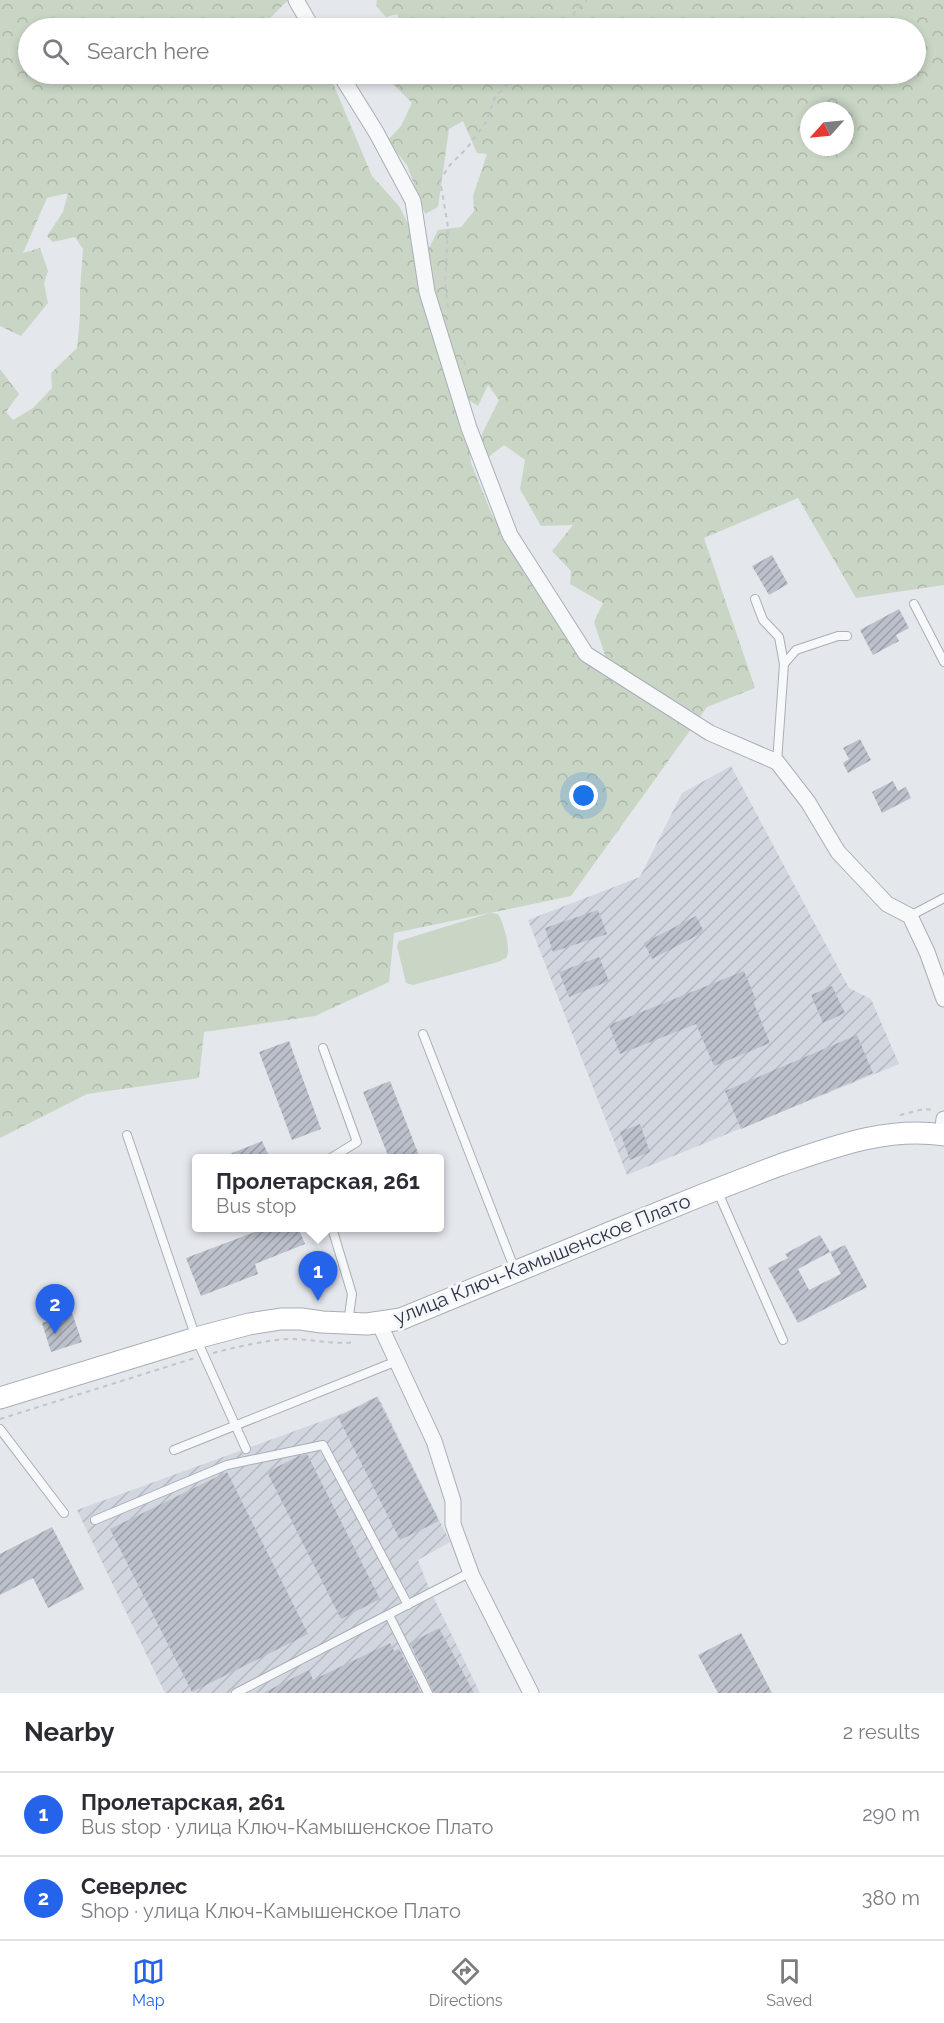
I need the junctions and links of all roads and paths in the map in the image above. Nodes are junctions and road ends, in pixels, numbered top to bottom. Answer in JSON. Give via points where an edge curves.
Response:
{"nodes":[{"id":1,"x":296,"y":0,"type":"edge"},
{"id":2,"x":588,"y":0,"type":"edge"},
{"id":3,"x":306,"y":18,"type":"edge"},
{"id":4,"x":570,"y":18,"type":"edge"},
{"id":5,"x":346,"y":84,"type":"edge"},
{"id":6,"x":508,"y":84,"type":"edge"},
{"id":7,"x":448,"y":314,"type":"dead end"},
{"id":8,"x":464,"y":361,"type":"dead end"},
{"id":9,"x":468,"y":382,"type":"dead end"},
{"id":10,"x":755,"y":599,"type":"dead end"},
{"id":11,"x":914,"y":604,"type":"dead end"},
{"id":12,"x":847,"y":636,"type":"dead end"},
{"id":13,"x":944,"y":662,"type":"edge"},
{"id":14,"x":784,"y":664,"type":"junction"},
{"id":15,"x":777,"y":762,"type":"junction"},
{"id":16,"x":944,"y":898,"type":"edge"},
{"id":17,"x":910,"y":916,"type":"junction"},
{"id":18,"x":944,"y":999,"type":"edge"},
{"id":19,"x":423,"y":1034,"type":"dead end"},
{"id":20,"x":323,"y":1048,"type":"dead end"},
{"id":21,"x":943,"y":1129,"type":"edge"},
{"id":22,"x":127,"y":1135,"type":"dead end"},
{"id":23,"x":338,"y":1154,"type":"edge"},
{"id":24,"x":716,"y":1189,"type":"junction"},
{"id":25,"x":334,"y":1232,"type":"edge"},
{"id":26,"x":515,"y":1272,"type":"junction"},
{"id":27,"x":379,"y":1323,"type":"junction"},
{"id":28,"x":348,"y":1324,"type":"junction"},
{"id":29,"x":196,"y":1338,"type":"junction"},
{"id":30,"x":783,"y":1340,"type":"dead end"},
{"id":31,"x":397,"y":1361,"type":"junction"},
{"id":32,"x":0,"y":1398,"type":"edge"},
{"id":33,"x":236,"y":1425,"type":"junction"},
{"id":34,"x":0,"y":1429,"type":"edge"},
{"id":35,"x":246,"y":1449,"type":"dead end"},
{"id":36,"x":174,"y":1450,"type":"dead end"},
{"id":37,"x":64,"y":1513,"type":"dead end"},
{"id":38,"x":95,"y":1520,"type":"dead end"},
{"id":39,"x":471,"y":1572,"type":"junction"},
{"id":40,"x":408,"y":1605,"type":"junction"},
{"id":41,"x":388,"y":1615,"type":"junction"},
{"id":42,"x":236,"y":1693,"type":"edge"},
{"id":43,"x":428,"y":1693,"type":"edge"},
{"id":44,"x":531,"y":1693,"type":"edge"}],
"edges":[{"from":1,"to":3,"type":"street"},
{"from":2,"to":4,"type":"path"},
{"from":5,"to":15,"type":"street","via":[[413,201],[427,292],[469,428],[510,535],[586,654],[710,733]]},
{"from":6,"to":7,"type":"path","via":[[495,97],[486,122],[440,180],[448,227]]},
{"from":8,"to":9,"type":"path"},
{"from":10,"to":14,"type":"lane","via":[[763,620],[779,637]]},
{"from":11,"to":13,"type":"lane"},
{"from":12,"to":14,"type":"lane","via":[[796,650]]},
{"from":14,"to":15,"type":"lane"},
{"from":15,"to":17,"type":"street","via":[[808,802],[838,852],[887,904]]},
{"from":16,"to":17,"type":"lane"},
{"from":17,"to":18,"type":"street"},
{"from":19,"to":26,"type":"lane"},
{"from":20,"to":23,"type":"lane","via":[[357,1142]]},
{"from":21,"to":24,"type":"main road","name":"улица Ключ-Камышенское Плато","via":[[861,1139]]},
{"from":22,"to":29,"type":"lane"},
{"from":24,"to":26,"type":"main road","name":"улица Ключ-Камышенское Плато"},
{"from":24,"to":30,"type":"lane"},
{"from":25,"to":28,"type":"lane","via":[[352,1294]]},
{"from":26,"to":27,"type":"main road","name":"улица Ключ-Камышенское Плато","via":[[401,1319]]},
{"from":27,"to":28,"type":"main road","name":"улица Ключ-Камышенское Плато"},
{"from":27,"to":31,"type":"street"},
{"from":28,"to":29,"type":"main road","name":"улица Ключ-Камышенское Плато","via":[[281,1319]]},
{"from":29,"to":32,"type":"main road","name":"улица Ключ-Камышенское Плато"},
{"from":29,"to":33,"type":"lane"},
{"from":31,"to":33,"type":"lane"},
{"from":31,"to":39,"type":"street","via":[[434,1441],[453,1501],[453,1524]]},
{"from":33,"to":35,"type":"lane"},
{"from":33,"to":36,"type":"lane"},
{"from":34,"to":37,"type":"lane"},
{"from":38,"to":40,"type":"lane","via":[[226,1465],[323,1445]]},
{"from":39,"to":40,"type":"lane"},
{"from":39,"to":44,"type":"street"},
{"from":40,"to":41,"type":"lane"},
{"from":41,"to":42,"type":"lane"},
{"from":41,"to":43,"type":"lane"}]}
